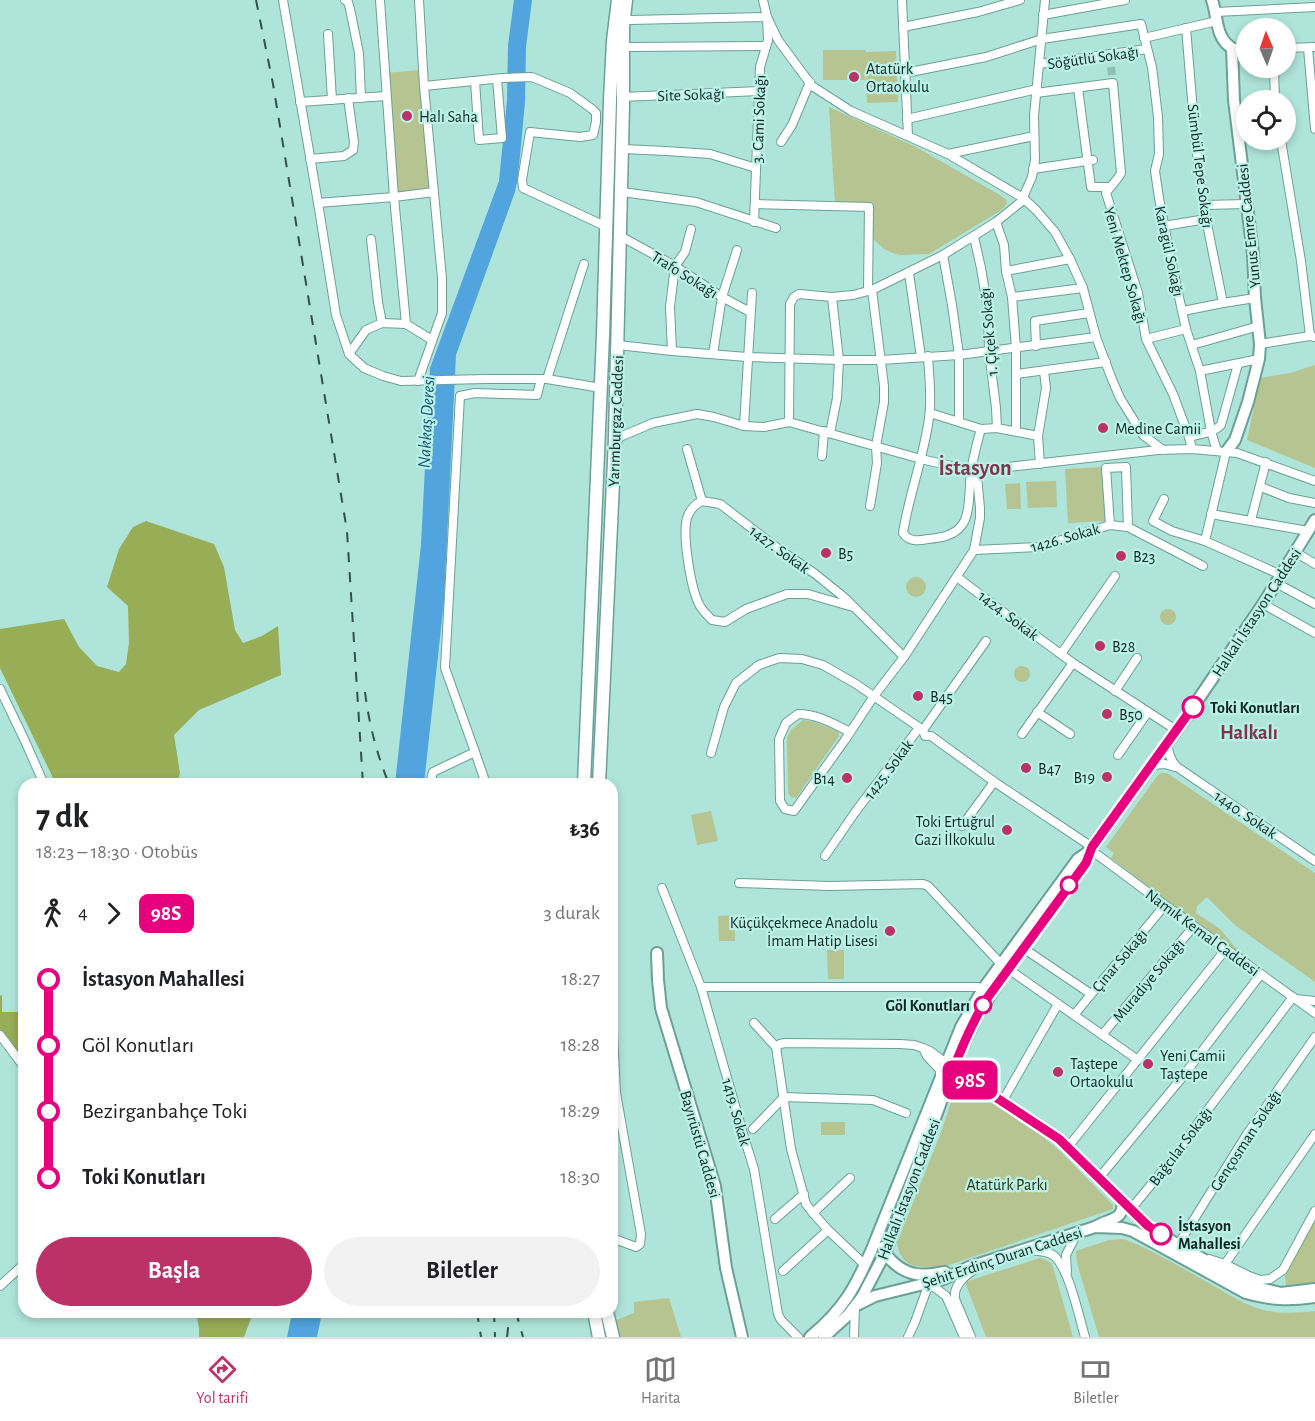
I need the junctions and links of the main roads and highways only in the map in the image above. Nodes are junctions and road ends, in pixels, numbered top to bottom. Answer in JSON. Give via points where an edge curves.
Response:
{"nodes":[{"id":1,"x":610,"y":0,"type":"edge"},
{"id":2,"x":618,"y":0,"type":"edge"},
{"id":3,"x":626,"y":0,"type":"edge"},
{"id":4,"x":633,"y":0,"type":"edge"},
{"id":5,"x":1212,"y":0,"type":"edge"},
{"id":6,"x":625,"y":52,"type":"junction"},
{"id":7,"x":612,"y":68,"type":"junction"},
{"id":8,"x":603,"y":344,"type":"junction"},
{"id":9,"x":618,"y":345,"type":"junction"},
{"id":10,"x":1221,"y":451,"type":"road end"},
{"id":11,"x":1312,"y":525,"type":"edge"},
{"id":12,"x":584,"y":778,"type":"edge"},
{"id":13,"x":599,"y":778,"type":"edge"},
{"id":14,"x":1091,"y":848,"type":"junction"},
{"id":15,"x":657,"y":952,"type":"dead end"},
{"id":16,"x":1008,"y":968,"type":"junction"},
{"id":17,"x":949,"y":1068,"type":"junction"},
{"id":18,"x":910,"y":1155,"type":"junction"},
{"id":19,"x":1122,"y":1201,"type":"junction"},
{"id":20,"x":1143,"y":1220,"type":"junction"},
{"id":21,"x":1095,"y":1227,"type":"junction"},
{"id":22,"x":1133,"y":1231,"type":"junction"},
{"id":23,"x":885,"y":1253,"type":"junction"},
{"id":24,"x":969,"y":1267,"type":"junction"},
{"id":25,"x":1315,"y":1289,"type":"edge"},
{"id":26,"x":1315,"y":1298,"type":"edge"},
{"id":27,"x":855,"y":1306,"type":"junction"},
{"id":28,"x":595,"y":1318,"type":"edge"},
{"id":29,"x":608,"y":1318,"type":"edge"},
{"id":30,"x":599,"y":1337,"type":"edge"},
{"id":31,"x":613,"y":1337,"type":"edge"},
{"id":32,"x":742,"y":1337,"type":"edge"},
{"id":33,"x":810,"y":1337,"type":"edge"},
{"id":34,"x":824,"y":1337,"type":"edge"}],
"edges":[{"from":1,"to":7,"type":"main road"},
{"from":2,"to":7,"type":"main road"},
{"from":3,"to":6,"type":"main road","via":[[622,27]]},
{"from":4,"to":6,"type":"main road"},
{"from":5,"to":10,"type":"main road","name":"Yunus Emre Caddesi","via":[[1221,38],[1232,48],[1260,344],[1238,434]]},
{"from":6,"to":9,"type":"main road","name":"Yarımburgaz Caddesi"},
{"from":7,"to":8,"type":"main road","name":"Yarımburgaz Caddesi"},
{"from":8,"to":9,"type":"main road"},
{"from":8,"to":12,"type":"main road","name":"Yarımburgaz Caddesi"},
{"from":9,"to":13,"type":"main road","name":"Yarımburgaz Caddesi"},
{"from":11,"to":14,"type":"main road","name":"Halkalı İstasyon Caddesi","via":[[1263,604]]},
{"from":14,"to":16,"type":"main road","name":"Halkalı İstasyon Caddesi","via":[[1078,859]]},
{"from":14,"to":16,"type":"main road","name":"Halkalı İstasyon Caddesi","via":[[1086,863]]},
{"from":15,"to":32,"type":"main road","name":"Bayırüstü Caddesi","via":[[661,1008],[715,1186],[726,1268]]},
{"from":16,"to":17,"type":"main road","name":"Halkalı İstasyon Caddesi"},
{"from":16,"to":17,"type":"main road","name":"Halkalı İstasyon Caddesi","via":[[983,989],[961,1027]]},
{"from":17,"to":18,"type":"main road","name":"Halkalı İstasyon Caddesi","via":[[940,1080]]},
{"from":17,"to":19,"type":"main road","via":[[1059,1139]]},
{"from":17,"to":23,"type":"main road","name":"Halkalı İstasyon Caddesi"},
{"from":18,"to":23,"type":"main road","via":[[909,1169],[884,1236]]},
{"from":18,"to":33,"type":"main road","name":"Halkalı İstasyon Caddesi","via":[[858,1281],[835,1314]]},
{"from":19,"to":20,"type":"main road"},
{"from":19,"to":21,"type":"main road","via":[[1120,1216]]},
{"from":20,"to":22,"type":"main road","via":[[1133,1217],[1129,1221]]},
{"from":20,"to":25,"type":"main road","via":[[1191,1253],[1251,1286],[1281,1293]]},
{"from":21,"to":22,"type":"main road","name":"Şehit Erdinç Duran Caddesi"},
{"from":21,"to":24,"type":"main road","name":"Şehit Erdinç Duran Caddesi"},
{"from":22,"to":26,"type":"main road","name":"Şehit Erdinç Duran Caddesi","via":[[1246,1293],[1283,1301]]},
{"from":23,"to":24,"type":"main road","via":[[900,1267],[917,1274]]},
{"from":23,"to":27,"type":"main road","name":"Halkalı İstasyon Caddesi"},
{"from":24,"to":27,"type":"main road","name":"Şehit Erdinç Duran Caddesi","via":[[944,1279],[874,1296]]},
{"from":27,"to":34,"type":"main road","name":"Halkalı İstasyon Caddesi"},
{"from":28,"to":30,"type":"main road"},
{"from":29,"to":31,"type":"main road"}]}
